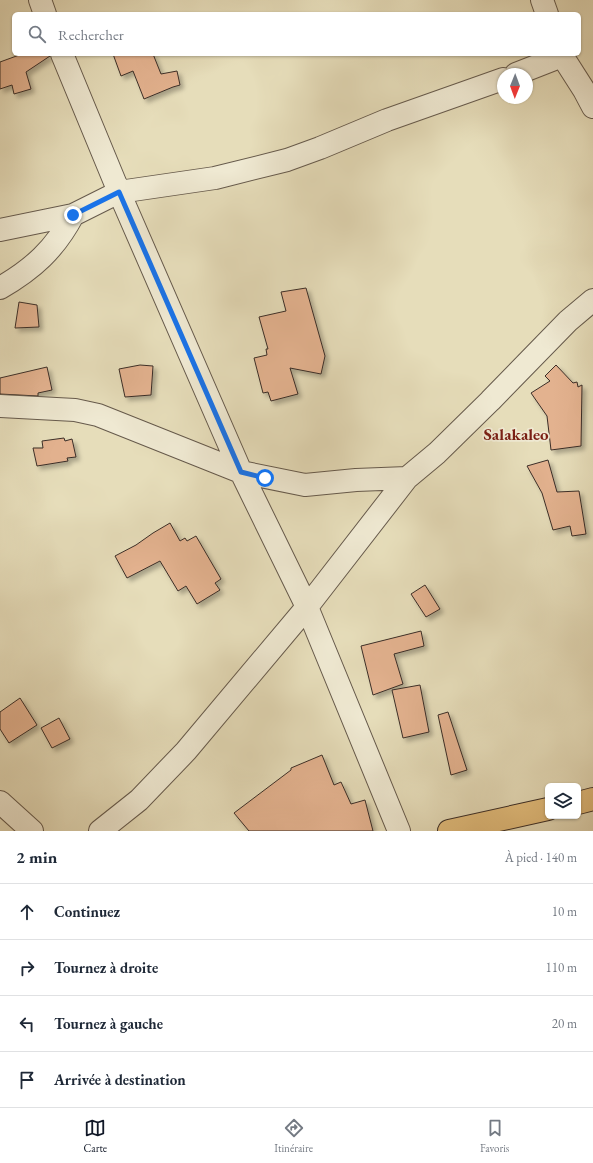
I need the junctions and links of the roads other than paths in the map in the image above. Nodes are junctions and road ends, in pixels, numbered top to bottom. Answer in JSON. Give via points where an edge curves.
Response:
{"nodes":[{"id":1,"x":40,"y":0,"type":"edge"},
{"id":2,"x":542,"y":0,"type":"edge"},
{"id":3,"x":44,"y":12,"type":"edge"},
{"id":4,"x":546,"y":12,"type":"edge"},
{"id":5,"x":63,"y":56,"type":"edge"},
{"id":6,"x":559,"y":56,"type":"edge"},
{"id":7,"x":562,"y":56,"type":"edge"},
{"id":8,"x":530,"y":68,"type":"edge"},
{"id":9,"x":497,"y":81,"type":"edge"},
{"id":10,"x":593,"y":107,"type":"edge"},
{"id":11,"x":119,"y":192,"type":"junction"},
{"id":12,"x":73,"y":215,"type":"junction"},
{"id":13,"x":0,"y":230,"type":"edge"},
{"id":14,"x":0,"y":288,"type":"edge"},
{"id":15,"x":593,"y":300,"type":"edge"},
{"id":16,"x":0,"y":406,"type":"edge"},
{"id":17,"x":241,"y":472,"type":"junction"},
{"id":18,"x":407,"y":478,"type":"junction"},
{"id":19,"x":307,"y":607,"type":"junction"},
{"id":20,"x":593,"y":799,"type":"edge"},
{"id":21,"x":0,"y":802,"type":"edge"},
{"id":22,"x":581,"y":802,"type":"edge"},
{"id":23,"x":545,"y":810,"type":"edge"},
{"id":24,"x":32,"y":831,"type":"edge"},
{"id":25,"x":100,"y":831,"type":"edge"},
{"id":26,"x":399,"y":831,"type":"edge"},
{"id":27,"x":449,"y":831,"type":"edge"}],
"edges":[{"from":1,"to":3,"type":"street"},
{"from":2,"to":4,"type":"street"},
{"from":5,"to":11,"type":"street"},
{"from":6,"to":8,"type":"street"},
{"from":7,"to":10,"type":"street"},
{"from":9,"to":11,"type":"street","via":[[387,120],[287,160],[215,178]]},
{"from":11,"to":12,"type":"street"},
{"from":11,"to":17,"type":"street"},
{"from":12,"to":13,"type":"street"},
{"from":12,"to":14,"type":"street","via":[[64,233],[40,261]]},
{"from":15,"to":18,"type":"street","via":[[568,321],[437,453]]},
{"from":16,"to":17,"type":"street","via":[[76,410],[98,415]]},
{"from":17,"to":18,"type":"street","via":[[305,484]]},
{"from":17,"to":19,"type":"street"},
{"from":18,"to":19,"type":"street"},
{"from":19,"to":25,"type":"street","via":[[186,751],[139,800]]},
{"from":19,"to":26,"type":"street"},
{"from":20,"to":22,"type":"main road"},
{"from":21,"to":24,"type":"street"},
{"from":23,"to":27,"type":"main road"}]}
